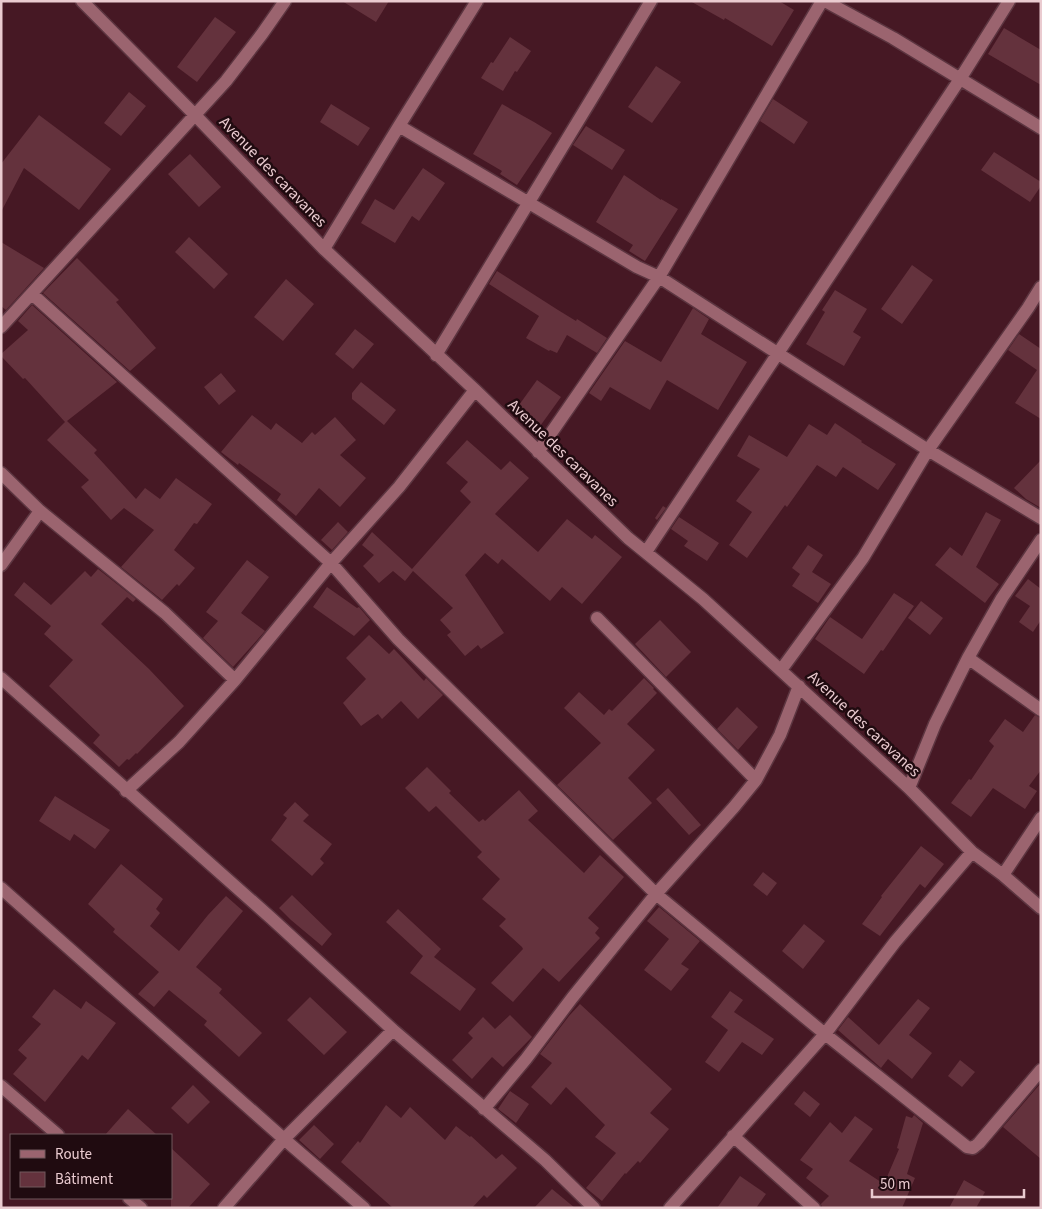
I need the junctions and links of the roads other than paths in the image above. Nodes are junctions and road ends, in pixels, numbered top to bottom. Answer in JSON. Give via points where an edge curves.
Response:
{"nodes":[{"id":1,"x":82,"y":1,"type":"edge"},
{"id":2,"x":286,"y":1,"type":"edge"},
{"id":3,"x":477,"y":1,"type":"edge"},
{"id":4,"x":652,"y":1,"type":"edge"},
{"id":5,"x":823,"y":1,"type":"edge"},
{"id":6,"x":1009,"y":1,"type":"edge"},
{"id":7,"x":960,"y":79,"type":"junction"},
{"id":8,"x":195,"y":114,"type":"junction"},
{"id":9,"x":399,"y":126,"type":"junction"},
{"id":10,"x":1041,"y":128,"type":"edge"},
{"id":11,"x":529,"y":202,"type":"junction"},
{"id":12,"x":324,"y":249,"type":"junction"},
{"id":13,"x":659,"y":276,"type":"junction"},
{"id":14,"x":1041,"y":287,"type":"edge"},
{"id":15,"x":32,"y":294,"type":"junction"},
{"id":16,"x":1,"y":327,"type":"edge"},
{"id":17,"x":777,"y":353,"type":"junction"},
{"id":18,"x":436,"y":355,"type":"junction"},
{"id":19,"x":475,"y":390,"type":"junction"},
{"id":20,"x":928,"y":450,"type":"junction"},
{"id":21,"x":538,"y":452,"type":"junction"},
{"id":22,"x":1,"y":473,"type":"edge"},
{"id":23,"x":40,"y":511,"type":"junction"},
{"id":24,"x":1041,"y":518,"type":"edge"},
{"id":25,"x":1041,"y":540,"type":"edge"},
{"id":26,"x":646,"y":552,"type":"junction"},
{"id":27,"x":330,"y":564,"type":"junction"},
{"id":28,"x":1,"y":565,"type":"edge"},
{"id":29,"x":597,"y":618,"type":"dead end"},
{"id":30,"x":968,"y":658,"type":"junction"},
{"id":31,"x":781,"y":670,"type":"junction"},
{"id":32,"x":1,"y":678,"type":"edge"},
{"id":33,"x":235,"y":680,"type":"junction"},
{"id":34,"x":799,"y":686,"type":"junction"},
{"id":35,"x":1041,"y":710,"type":"edge"},
{"id":36,"x":756,"y":780,"type":"junction"},
{"id":37,"x":909,"y":788,"type":"junction"},
{"id":38,"x":126,"y":791,"type":"junction"},
{"id":39,"x":1041,"y":818,"type":"edge"},
{"id":40,"x":972,"y":852,"type":"junction"},
{"id":41,"x":1003,"y":875,"type":"junction"},
{"id":42,"x":1,"y":888,"type":"edge"},
{"id":43,"x":656,"y":894,"type":"junction"},
{"id":44,"x":1041,"y":908,"type":"edge"},
{"id":45,"x":393,"y":1030,"type":"junction"},
{"id":46,"x":825,"y":1034,"type":"junction"},
{"id":47,"x":1041,"y":1070,"type":"edge"},
{"id":48,"x":1,"y":1086,"type":"edge"},
{"id":49,"x":484,"y":1110,"type":"junction"},
{"id":50,"x":57,"y":1134,"type":"edge"},
{"id":51,"x":733,"y":1136,"type":"junction"},
{"id":52,"x":284,"y":1139,"type":"junction"},
{"id":53,"x":130,"y":1199,"type":"edge"},
{"id":54,"x":141,"y":1208,"type":"edge"},
{"id":55,"x":224,"y":1208,"type":"edge"},
{"id":56,"x":364,"y":1208,"type":"edge"},
{"id":57,"x":594,"y":1208,"type":"edge"},
{"id":58,"x":670,"y":1208,"type":"edge"},
{"id":59,"x":814,"y":1208,"type":"edge"}],
"edges":[{"from":1,"to":8,"type":"street","name":"Avenue des caravanes"},
{"from":2,"to":8,"type":"street","via":[[226,81]]},
{"from":3,"to":9,"type":"street"},
{"from":4,"to":11,"type":"street"},
{"from":5,"to":7,"type":"street","via":[[894,38]]},
{"from":5,"to":13,"type":"street"},
{"from":6,"to":7,"type":"street"},
{"from":7,"to":10,"type":"street"},
{"from":7,"to":17,"type":"street"},
{"from":8,"to":12,"type":"street","name":"Avenue des caravanes"},
{"from":8,"to":15,"type":"street"},
{"from":9,"to":11,"type":"street"},
{"from":9,"to":12,"type":"street"},
{"from":11,"to":13,"type":"street","via":[[637,267]]},
{"from":11,"to":18,"type":"street"},
{"from":12,"to":18,"type":"street","name":"Avenue des caravanes"},
{"from":13,"to":17,"type":"street"},
{"from":13,"to":21,"type":"street"},
{"from":14,"to":20,"type":"street"},
{"from":15,"to":16,"type":"street"},
{"from":15,"to":27,"type":"street"},
{"from":17,"to":20,"type":"street"},
{"from":17,"to":26,"type":"street"},
{"from":18,"to":19,"type":"street","name":"Avenue des caravanes"},
{"from":19,"to":21,"type":"street","name":"Avenue des caravanes"},
{"from":19,"to":27,"type":"street","via":[[399,486]]},
{"from":20,"to":24,"type":"street"},
{"from":20,"to":31,"type":"street","via":[[863,558]]},
{"from":21,"to":26,"type":"street","name":"Avenue des caravanes"},
{"from":22,"to":23,"type":"street"},
{"from":23,"to":28,"type":"street"},
{"from":23,"to":33,"type":"street","via":[[165,613]]},
{"from":25,"to":30,"type":"street","via":[[1002,598]]},
{"from":26,"to":31,"type":"street","name":"Avenue des caravanes"},
{"from":27,"to":33,"type":"street"},
{"from":27,"to":43,"type":"street","via":[[398,639]]},
{"from":29,"to":36,"type":"street"},
{"from":30,"to":35,"type":"street"},
{"from":30,"to":37,"type":"street","via":[[935,724]]},
{"from":31,"to":34,"type":"street","name":"Avenue des caravanes"},
{"from":32,"to":38,"type":"street"},
{"from":33,"to":38,"type":"street","via":[[179,742]]},
{"from":34,"to":36,"type":"street","via":[[780,735]]},
{"from":34,"to":37,"type":"street","name":"Avenue des caravanes"},
{"from":36,"to":43,"type":"street"},
{"from":37,"to":40,"type":"street","name":"Avenue des caravanes"},
{"from":38,"to":45,"type":"street"},
{"from":39,"to":41,"type":"street"},
{"from":40,"to":41,"type":"street","name":"Avenue des caravanes"},
{"from":40,"to":46,"type":"street","via":[[895,942]]},
{"from":41,"to":44,"type":"street","name":"Avenue des caravanes"},
{"from":42,"to":52,"type":"street"},
{"from":43,"to":46,"type":"street"},
{"from":43,"to":49,"type":"street"},
{"from":45,"to":49,"type":"street"},
{"from":45,"to":52,"type":"street"},
{"from":46,"to":47,"type":"street","via":[[967,1147],[973,1148],[979,1143]]},
{"from":46,"to":51,"type":"street"},
{"from":48,"to":50,"type":"street"},
{"from":49,"to":57,"type":"street","via":[[546,1160]]},
{"from":51,"to":58,"type":"street"},
{"from":51,"to":59,"type":"street"},
{"from":52,"to":55,"type":"street"},
{"from":52,"to":56,"type":"street"},
{"from":53,"to":54,"type":"street"}]}
